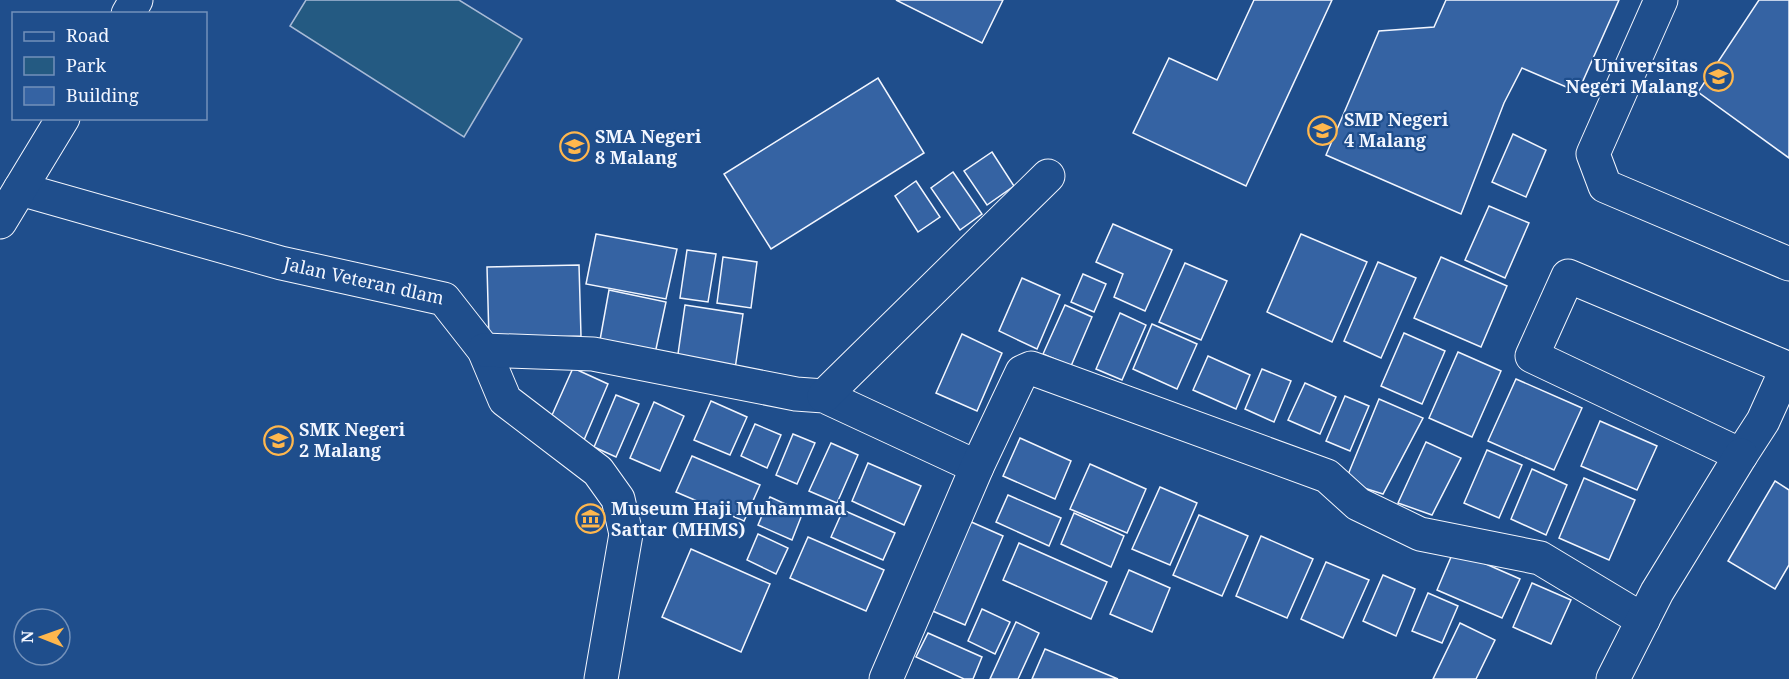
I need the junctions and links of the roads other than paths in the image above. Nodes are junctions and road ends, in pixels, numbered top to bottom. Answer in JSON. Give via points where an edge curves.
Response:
{"nodes":[{"id":1,"x":1661,"y":0,"type":"edge"},
{"id":2,"x":62,"y":120,"type":"edge"},
{"id":3,"x":1048,"y":176,"type":"dead end"},
{"id":4,"x":20,"y":189,"type":"junction"},
{"id":5,"x":0,"y":222,"type":"edge"},
{"id":6,"x":1789,"y":264,"type":"edge"},
{"id":7,"x":484,"y":350,"type":"junction"},
{"id":8,"x":824,"y":396,"type":"junction"},
{"id":9,"x":1776,"y":427,"type":"edge"},
{"id":10,"x":1741,"y":455,"type":"junction"},
{"id":11,"x":977,"y":467,"type":"junction"},
{"id":12,"x":1643,"y":620,"type":"junction"},
{"id":13,"x":601,"y":679,"type":"edge"},
{"id":14,"x":886,"y":679,"type":"edge"},
{"id":15,"x":1613,"y":679,"type":"edge"}],
"edges":[{"from":1,"to":6,"type":"street","via":[[1593,154],[1605,186]]},
{"from":2,"to":4,"type":"street"},
{"from":3,"to":8,"type":"street"},
{"from":4,"to":5,"type":"street"},
{"from":4,"to":7,"type":"street","name":"Jalan Veteran dlam","via":[[281,263],[444,299]]},
{"from":7,"to":8,"type":"street","via":[[593,354],[796,394]]},
{"from":7,"to":13,"type":"street","name":"Jalan Veteran dlam","via":[[505,400],[598,471],[618,499],[626,534]]},
{"from":8,"to":11,"type":"street"},
{"from":9,"to":10,"type":"street"},
{"from":9,"to":10,"type":"street","via":[[1787,368],[1568,276],[1532,356]]},
{"from":10,"to":12,"type":"street"},
{"from":11,"to":12,"type":"street","via":[[1022,372],[1031,368],[1327,476],[1358,504],[1419,534],[1540,558]]},
{"from":11,"to":14,"type":"street"},
{"from":12,"to":15,"type":"street"}]}
